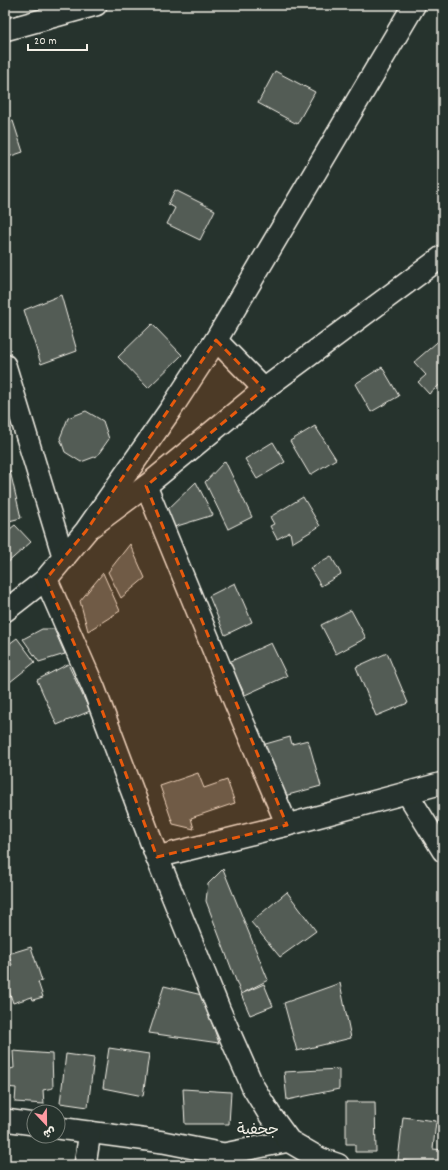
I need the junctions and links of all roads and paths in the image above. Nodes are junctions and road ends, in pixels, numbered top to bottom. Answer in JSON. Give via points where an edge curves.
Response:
{"nodes":[{"id":1,"x":96,"y":5,"type":"edge"},
{"id":2,"x":414,"y":5,"type":"edge"},
{"id":3,"x":5,"y":30,"type":"edge"},
{"id":4,"x":443,"y":256,"type":"edge"},
{"id":5,"x":216,"y":340,"type":"junction"},
{"id":6,"x":5,"y":365,"type":"edge"},
{"id":7,"x":264,"y":389,"type":"junction"},
{"id":8,"x":146,"y":486,"type":"junction"},
{"id":9,"x":86,"y":531,"type":"junction"},
{"id":10,"x":64,"y":559,"type":"junction"},
{"id":11,"x":46,"y":579,"type":"junction"},
{"id":12,"x":5,"y":612,"type":"edge"},
{"id":13,"x":443,"y":783,"type":"edge"},
{"id":14,"x":407,"y":793,"type":"junction"},
{"id":15,"x":287,"y":825,"type":"junction"},
{"id":16,"x":443,"y":851,"type":"edge"},
{"id":17,"x":157,"y":857,"type":"junction"},
{"id":18,"x":5,"y":1120,"type":"edge"},
{"id":19,"x":26,"y":1123,"type":"edge"},
{"id":20,"x":66,"y":1129,"type":"edge"},
{"id":21,"x":90,"y":1132,"type":"junction"},
{"id":22,"x":289,"y":1141,"type":"junction"},
{"id":23,"x":223,"y":1159,"type":"edge"},
{"id":24,"x":85,"y":1165,"type":"edge"},
{"id":25,"x":338,"y":1165,"type":"edge"}],
"edges":[{"from":1,"to":3,"type":"street"},
{"from":2,"to":5,"type":"main road"},
{"from":4,"to":7,"type":"street"},
{"from":5,"to":7,"type":"street"},
{"from":5,"to":9,"type":"main road"},
{"from":6,"to":10,"type":"street"},
{"from":7,"to":8,"type":"street"},
{"from":8,"to":9,"type":"street"},
{"from":8,"to":15,"type":"street"},
{"from":9,"to":10,"type":"main road"},
{"from":10,"to":11,"type":"main road"},
{"from":11,"to":12,"type":"street"},
{"from":11,"to":17,"type":"main road","via":[[94,689]]},
{"from":13,"to":14,"type":"street"},
{"from":14,"to":15,"type":"street"},
{"from":14,"to":16,"type":"street"},
{"from":15,"to":17,"type":"street"},
{"from":17,"to":22,"type":"main road","via":[[218,1010],[253,1087]]},
{"from":18,"to":19,"type":"street"},
{"from":20,"to":21,"type":"street"},
{"from":21,"to":23,"type":"street","via":[[163,1142]]},
{"from":21,"to":24,"type":"street"},
{"from":22,"to":23,"type":"street"},
{"from":22,"to":25,"type":"main road","via":[[320,1159]]}]}
